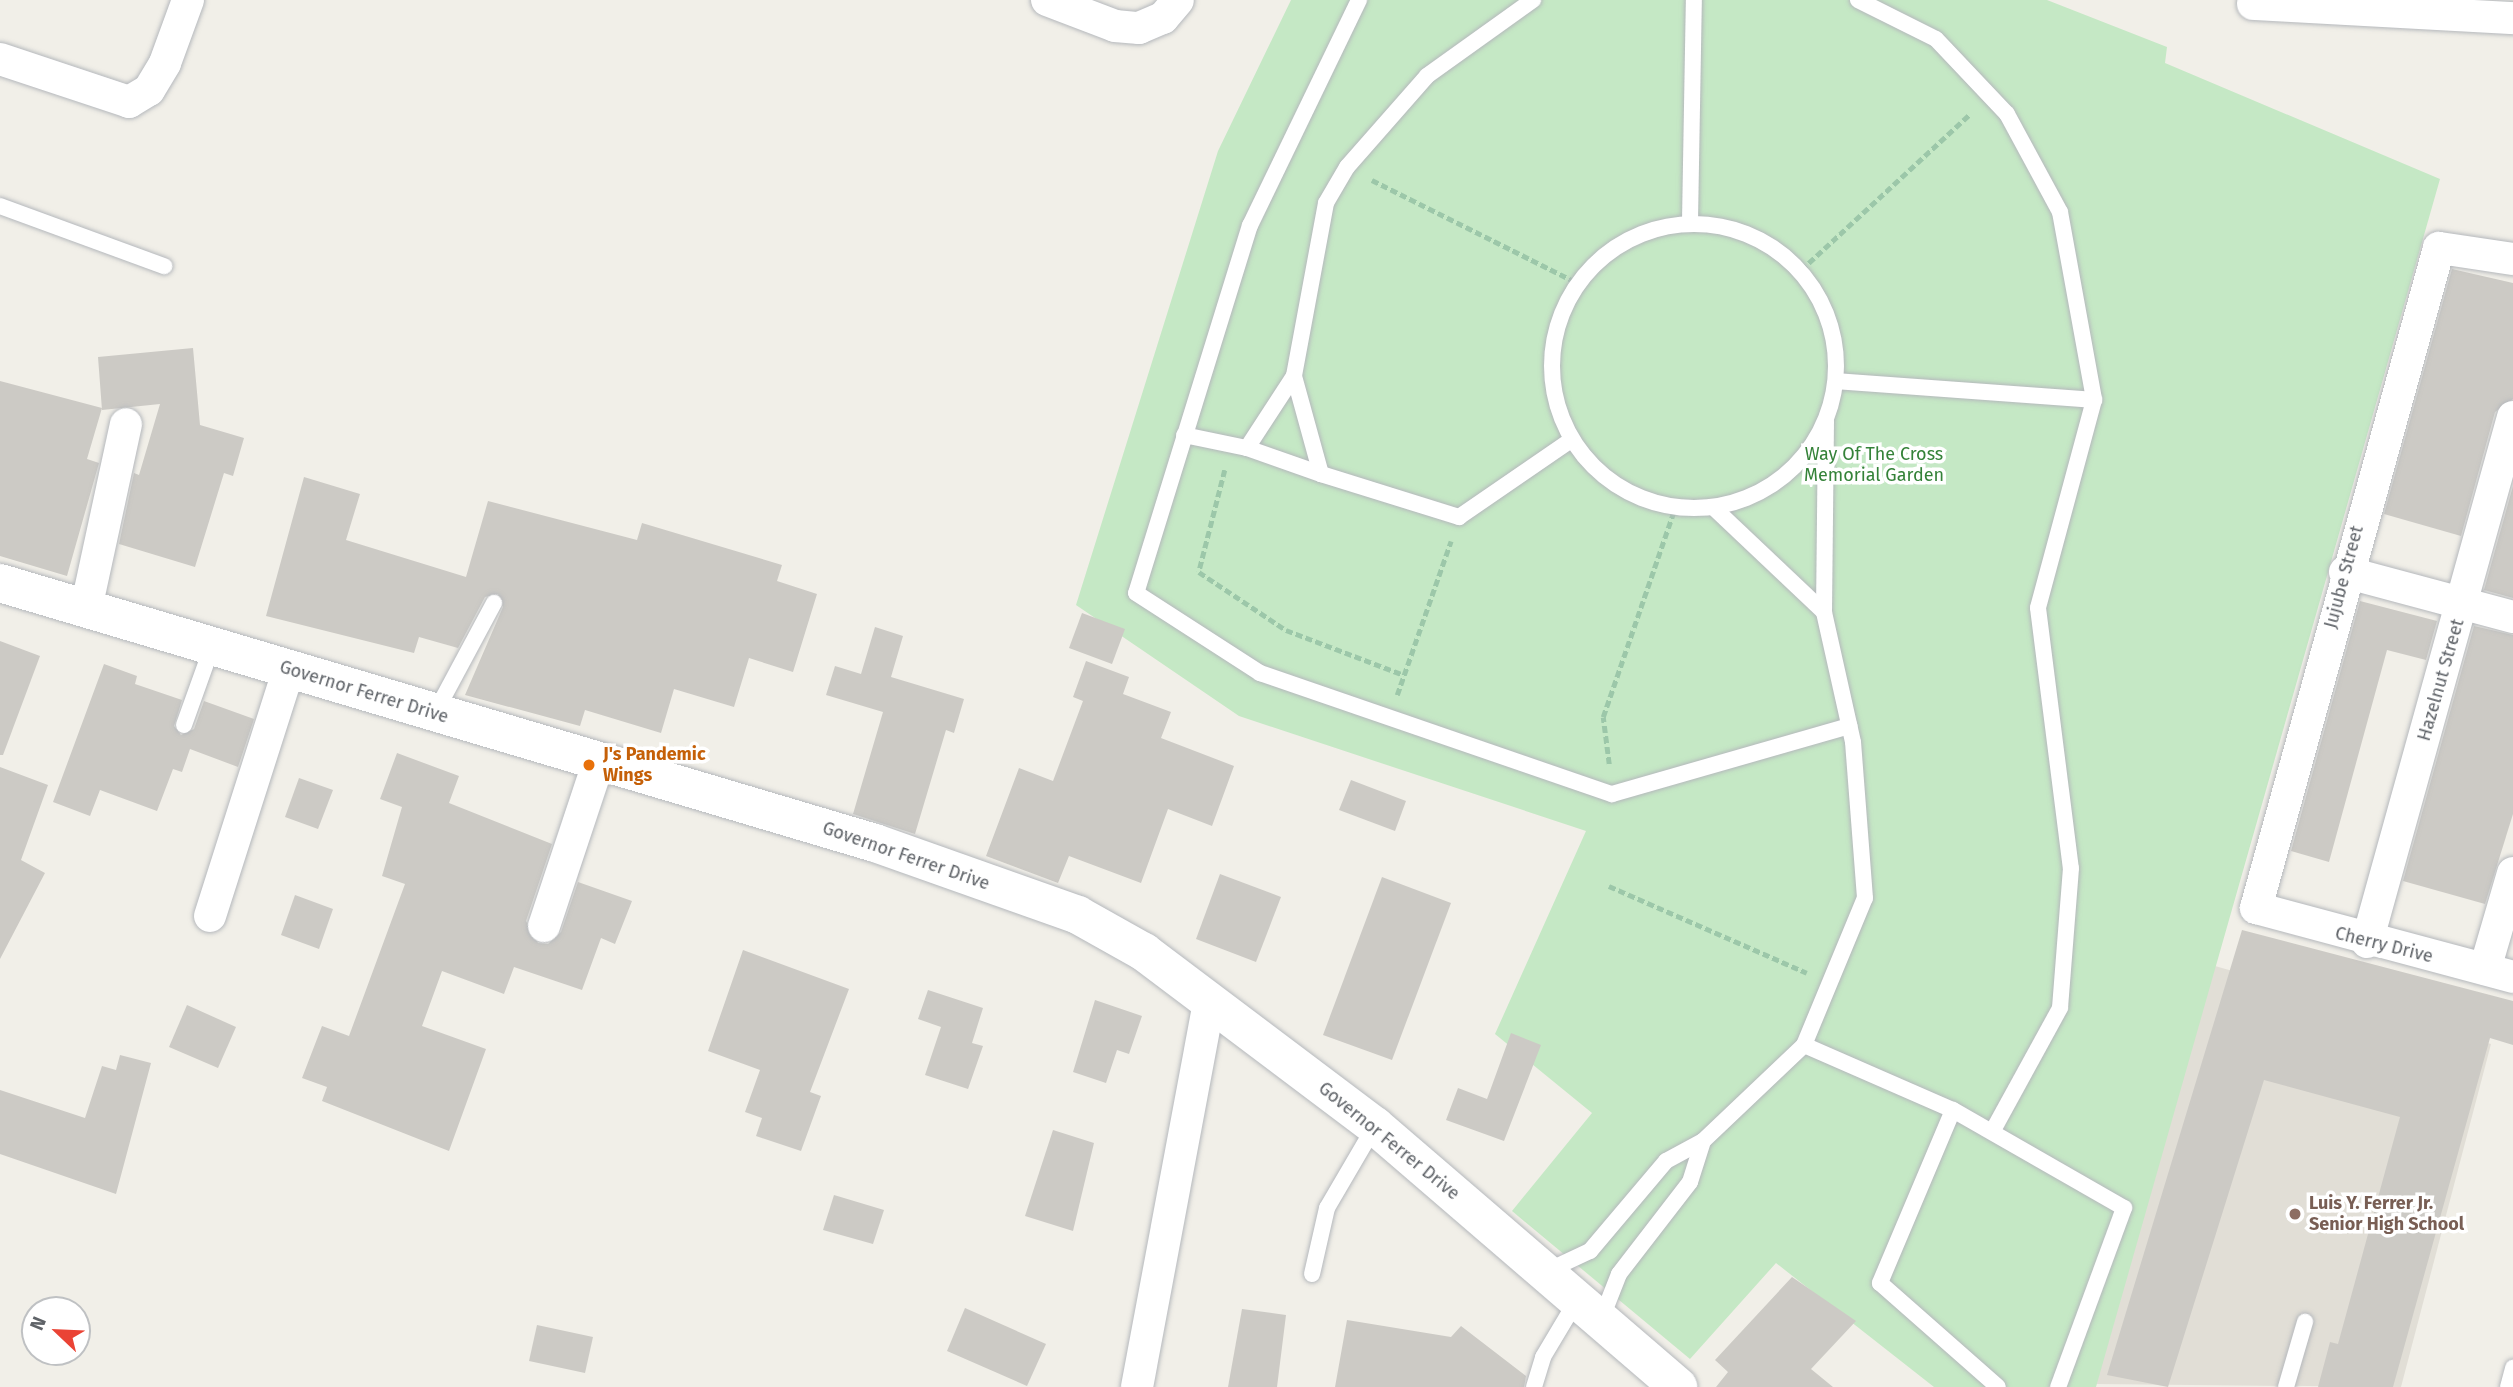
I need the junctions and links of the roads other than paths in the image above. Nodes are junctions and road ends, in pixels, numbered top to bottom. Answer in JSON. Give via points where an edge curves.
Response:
{"nodes":[{"id":1,"x":188,"y":0,"type":"edge"},
{"id":2,"x":1047,"y":0,"type":"edge"},
{"id":3,"x":1178,"y":0,"type":"edge"},
{"id":4,"x":1359,"y":0,"type":"edge"},
{"id":5,"x":1533,"y":0,"type":"edge"},
{"id":6,"x":1694,"y":0,"type":"edge"},
{"id":7,"x":1858,"y":0,"type":"edge"},
{"id":8,"x":2253,"y":4,"type":"dead end"},
{"id":9,"x":2298,"y":4,"type":"edge"},
{"id":10,"x":2412,"y":6,"type":"edge"},
{"id":11,"x":2513,"y":19,"type":"edge"},
{"id":12,"x":0,"y":59,"type":"edge"},
{"id":13,"x":0,"y":206,"type":"edge"},
{"id":14,"x":1690,"y":222,"type":"junction"},
{"id":15,"x":2513,"y":259,"type":"edge"},
{"id":16,"x":164,"y":266,"type":"dead end"},
{"id":17,"x":1293,"y":376,"type":"junction"},
{"id":18,"x":1836,"y":381,"type":"junction"},
{"id":19,"x":2094,"y":400,"type":"junction"},
{"id":20,"x":2513,"y":417,"type":"edge"},
{"id":21,"x":1826,"y":421,"type":"junction"},
{"id":22,"x":126,"y":424,"type":"dead end"},
{"id":23,"x":1184,"y":435,"type":"junction"},
{"id":24,"x":1571,"y":440,"type":"junction"},
{"id":25,"x":1239,"y":446,"type":"junction"},
{"id":26,"x":1321,"y":474,"type":"junction"},
{"id":27,"x":1714,"y":508,"type":"junction"},
{"id":28,"x":2345,"y":572,"type":"junction"},
{"id":29,"x":0,"y":583,"type":"edge"},
{"id":30,"x":494,"y":603,"type":"dead end"},
{"id":31,"x":2462,"y":604,"type":"junction"},
{"id":32,"x":86,"y":609,"type":"junction"},
{"id":33,"x":1824,"y":612,"type":"junction"},
{"id":34,"x":2513,"y":617,"type":"edge"},
{"id":35,"x":212,"y":647,"type":"junction"},
{"id":36,"x":289,"y":669,"type":"junction"},
{"id":37,"x":435,"y":713,"type":"junction"},
{"id":38,"x":184,"y":725,"type":"dead end"},
{"id":39,"x":1849,"y":726,"type":"junction"},
{"id":40,"x":599,"y":761,"type":"junction"},
{"id":41,"x":2513,"y":873,"type":"edge"},
{"id":42,"x":2256,"y":908,"type":"joint"},
{"id":43,"x":210,"y":916,"type":"dead end"},
{"id":44,"x":544,"y":926,"type":"dead end"},
{"id":45,"x":2367,"y":942,"type":"junction"},
{"id":46,"x":2499,"y":973,"type":"edge"},
{"id":47,"x":1209,"y":1001,"type":"junction"},
{"id":48,"x":1804,"y":1045,"type":"junction"},
{"id":49,"x":1953,"y":1110,"type":"junction"},
{"id":50,"x":1375,"y":1126,"type":"junction"},
{"id":51,"x":1992,"y":1132,"type":"junction"},
{"id":52,"x":1703,"y":1141,"type":"junction"},
{"id":53,"x":1545,"y":1272,"type":"junction"},
{"id":54,"x":1312,"y":1274,"type":"dead end"},
{"id":55,"x":1589,"y":1310,"type":"junction"},
{"id":56,"x":2305,"y":1322,"type":"dead end"},
{"id":57,"x":2513,"y":1368,"type":"edge"},
{"id":58,"x":1137,"y":1387,"type":"edge"},
{"id":59,"x":1534,"y":1387,"type":"edge"},
{"id":60,"x":1678,"y":1387,"type":"edge"},
{"id":61,"x":1998,"y":1387,"type":"edge"},
{"id":62,"x":2057,"y":1387,"type":"edge"},
{"id":63,"x":2286,"y":1387,"type":"edge"},
{"id":64,"x":2508,"y":1387,"type":"edge"}],
"edges":[{"from":1,"to":12,"type":"street","via":[[165,63],[149,90],[129,102]]},
{"from":2,"to":3,"type":"street","via":[[1115,26],[1139,28],[1163,18]]},
{"from":4,"to":23,"type":"lane","via":[[1250,225]]},
{"from":5,"to":17,"type":"lane","via":[[1427,76],[1347,167],[1326,203]]},
{"from":6,"to":14,"type":"lane"},
{"from":7,"to":19,"type":"lane","via":[[1936,39],[2007,114],[2060,212]]},
{"from":8,"to":9,"type":"street"},
{"from":9,"to":10,"type":"street"},
{"from":10,"to":11,"type":"street"},
{"from":13,"to":16,"type":"lane"},
{"from":14,"to":18,"type":"lane","via":[[1749,232],[1801,270],[1826,310]]},
{"from":14,"to":24,"type":"lane","via":[[1640,233],[1599,258],[1562,309],[1551,363]]},
{"from":15,"to":28,"type":"street","name":"Jujube Street","via":[[2439,248]]},
{"from":17,"to":25,"type":"lane"},
{"from":17,"to":26,"type":"lane"},
{"from":18,"to":19,"type":"lane"},
{"from":18,"to":21,"type":"lane"},
{"from":19,"to":51,"type":"lane","via":[[2038,607],[2071,868],[2060,1008]]},
{"from":20,"to":31,"type":"street","name":"Hazelnut Street"},
{"from":21,"to":27,"type":"lane","via":[[1799,463],[1767,488]]},
{"from":21,"to":33,"type":"lane"},
{"from":22,"to":32,"type":"street"},
{"from":23,"to":25,"type":"lane"},
{"from":23,"to":39,"type":"lane","via":[[1136,593],[1260,673],[1612,794]]},
{"from":24,"to":26,"type":"lane","via":[[1459,517]]},
{"from":24,"to":27,"type":"lane","via":[[1599,474],[1636,497],[1675,508]]},
{"from":25,"to":26,"type":"lane"},
{"from":27,"to":33,"type":"lane"},
{"from":28,"to":31,"type":"street"},
{"from":28,"to":42,"type":"street","name":"Jujube Street"},
{"from":29,"to":32,"type":"main road","name":"Governor Ferrer Drive"},
{"from":30,"to":37,"type":"lane"},
{"from":31,"to":34,"type":"street"},
{"from":31,"to":45,"type":"street","name":"Hazelnut Street"},
{"from":32,"to":35,"type":"main road","name":"Governor Ferrer Drive"},
{"from":33,"to":39,"type":"lane"},
{"from":35,"to":36,"type":"main road","name":"Governor Ferrer Drive"},
{"from":35,"to":38,"type":"lane"},
{"from":36,"to":37,"type":"main road","name":"Governor Ferrer Drive"},
{"from":36,"to":43,"type":"street"},
{"from":37,"to":40,"type":"main road","name":"Governor Ferrer Drive"},
{"from":39,"to":48,"type":"lane","via":[[1865,898]]},
{"from":40,"to":44,"type":"street"},
{"from":40,"to":47,"type":"main road","name":"Governor Ferrer Drive","via":[[875,843],[1078,915]]},
{"from":41,"to":46,"type":"street"},
{"from":42,"to":45,"type":"street","name":"Cherry Drive"},
{"from":45,"to":46,"type":"street","name":"Cherry Drive"},
{"from":47,"to":50,"type":"main road","name":"Governor Ferrer Drive"},
{"from":47,"to":58,"type":"street"},
{"from":48,"to":49,"type":"lane"},
{"from":48,"to":52,"type":"lane"},
{"from":49,"to":51,"type":"lane"},
{"from":49,"to":61,"type":"lane","via":[[1880,1283]]},
{"from":50,"to":53,"type":"main road","name":"Governor Ferrer Drive"},
{"from":50,"to":54,"type":"lane","via":[[1327,1208]]},
{"from":51,"to":62,"type":"lane","via":[[2124,1208]]},
{"from":52,"to":53,"type":"lane","via":[[1666,1161],[1590,1251]]},
{"from":52,"to":55,"type":"lane","via":[[1690,1182]]},
{"from":53,"to":55,"type":"main road","name":"Governor Ferrer Drive"},
{"from":55,"to":59,"type":"lane","via":[[1542,1357]]},
{"from":55,"to":60,"type":"main road","name":"Governor Ferrer Drive"},
{"from":56,"to":63,"type":"lane"},
{"from":57,"to":64,"type":"lane"}]}
